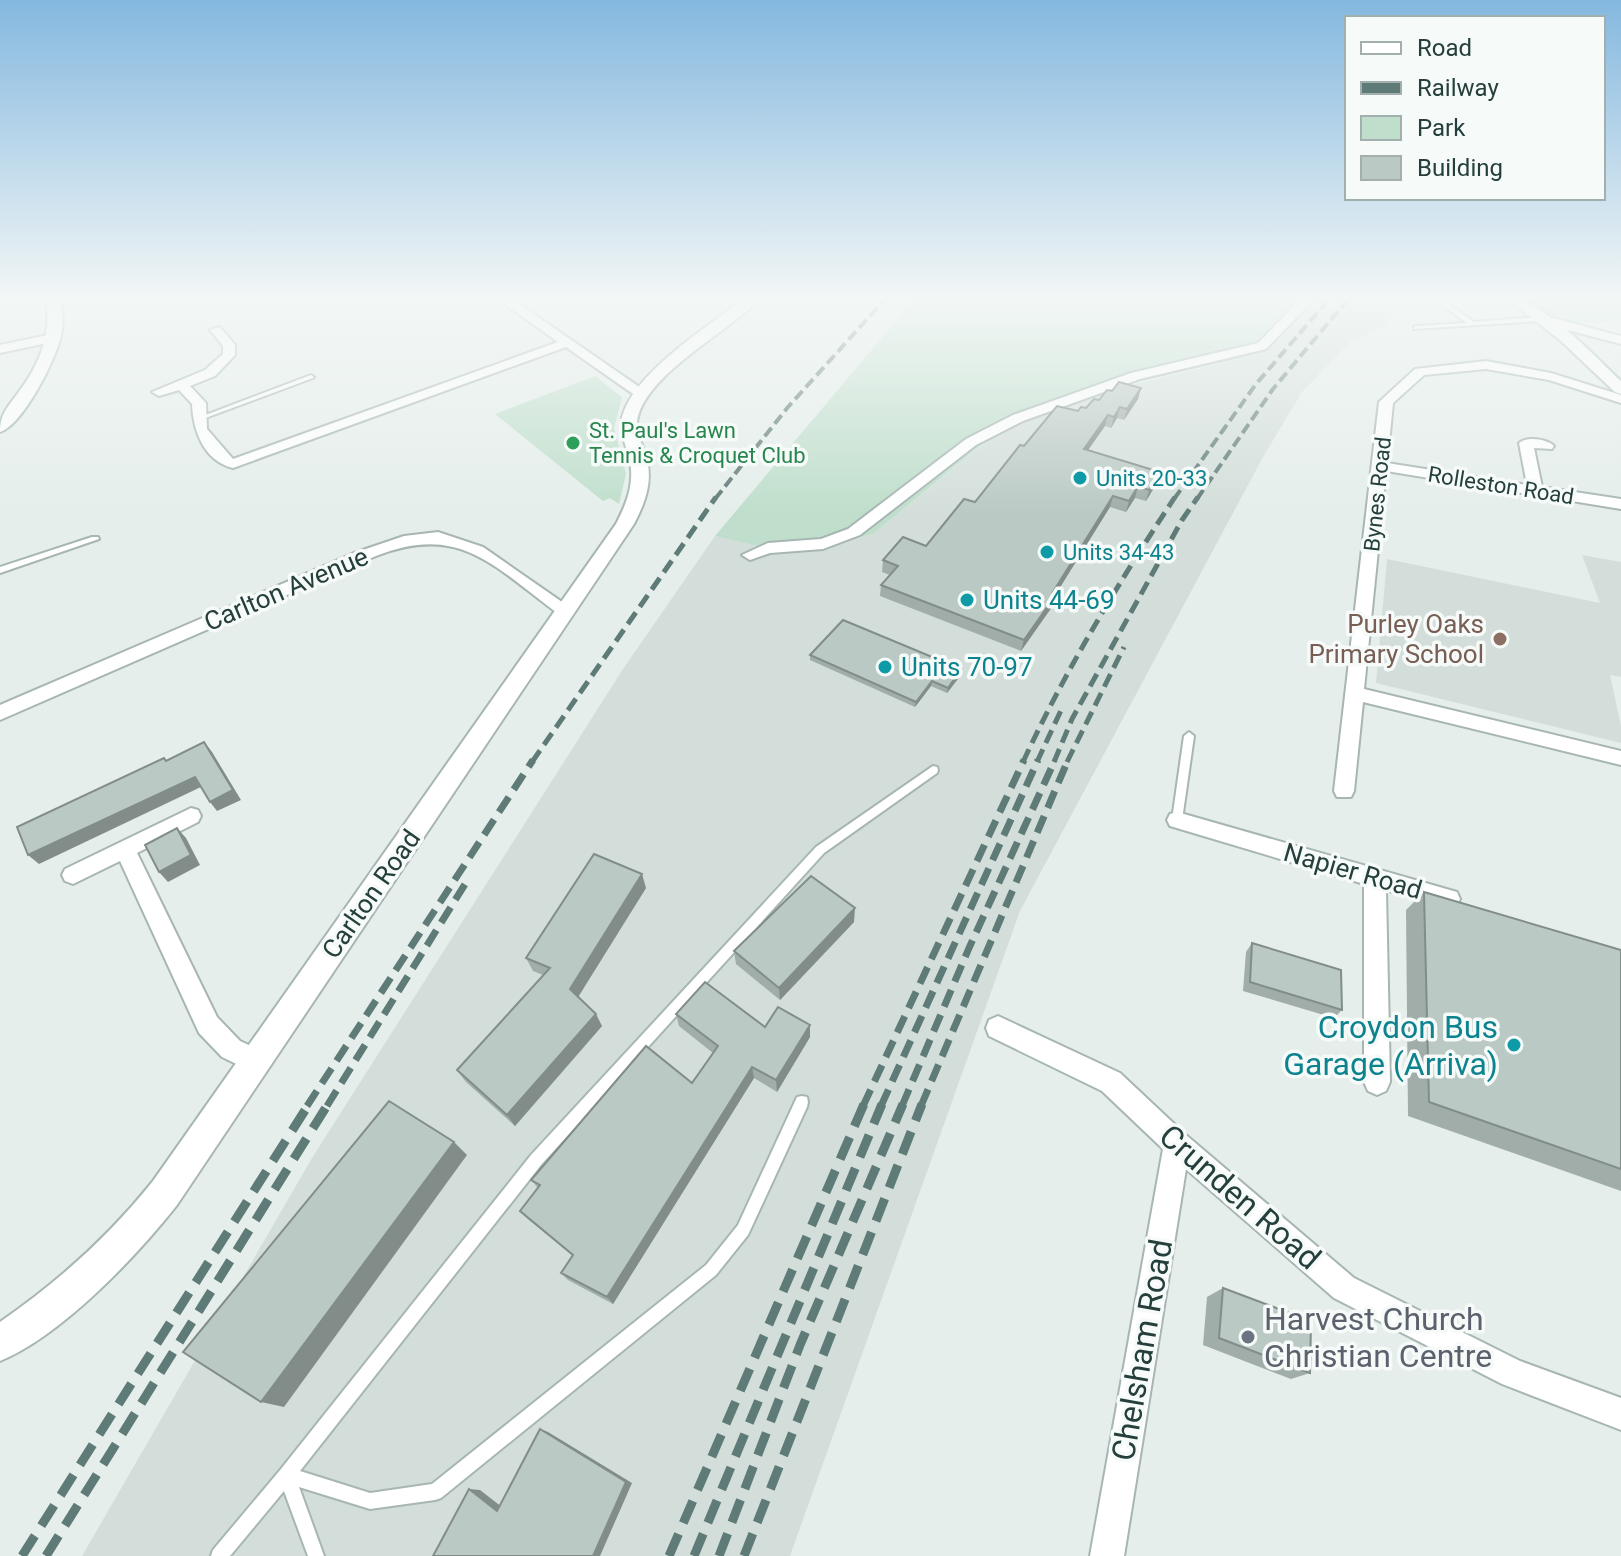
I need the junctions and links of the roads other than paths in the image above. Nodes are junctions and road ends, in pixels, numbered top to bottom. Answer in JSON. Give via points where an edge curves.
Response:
{"nodes":[{"id":1,"x":39,"y":370,"type":"edge"},
{"id":2,"x":212,"y":370,"type":"edge"},
{"id":3,"x":492,"y":370,"type":"edge"},
{"id":4,"x":608,"y":370,"type":"edge"},
{"id":5,"x":664,"y":370,"type":"edge"},
{"id":6,"x":1163,"y":370,"type":"edge"},
{"id":7,"x":1443,"y":370,"type":"edge"},
{"id":8,"x":1511,"y":370,"type":"edge"},
{"id":9,"x":1603,"y":370,"type":"edge"},
{"id":10,"x":311,"y":377,"type":"dead end"},
{"id":11,"x":182,"y":385,"type":"junction"},
{"id":12,"x":1621,"y":389,"type":"edge"},
{"id":13,"x":159,"y":392,"type":"dead end"},
{"id":14,"x":641,"y":393,"type":"junction"},
{"id":15,"x":1621,"y":399,"type":"edge"},
{"id":16,"x":198,"y":419,"type":"junction"},
{"id":17,"x":0,"y":427,"type":"edge"},
{"id":18,"x":1547,"y":446,"type":"dead end"},
{"id":19,"x":1381,"y":466,"type":"junction"},
{"id":20,"x":1535,"y":490,"type":"junction"},
{"id":21,"x":1621,"y":504,"type":"edge"},
{"id":22,"x":95,"y":539,"type":"dead end"},
{"id":23,"x":750,"y":555,"type":"dead end"},
{"id":24,"x":0,"y":570,"type":"edge"},
{"id":25,"x":566,"y":611,"type":"junction"},
{"id":26,"x":1355,"y":693,"type":"junction"},
{"id":27,"x":0,"y":713,"type":"edge"},
{"id":28,"x":1189,"y":736,"type":"dead end"},
{"id":29,"x":1621,"y":758,"type":"edge"},
{"id":30,"x":933,"y":770,"type":"dead end"},
{"id":31,"x":1344,"y":791,"type":"dead end"},
{"id":32,"x":191,"y":816,"type":"dead end"},
{"id":33,"x":1177,"y":820,"type":"joint"},
{"id":34,"x":125,"y":849,"type":"junction"},
{"id":35,"x":73,"y":875,"type":"dead end"},
{"id":36,"x":1375,"y":877,"type":"junction"},
{"id":37,"x":1476,"y":908,"type":"edge"},
{"id":38,"x":998,"y":1028,"type":"dead end"},
{"id":39,"x":255,"y":1061,"type":"junction"},
{"id":40,"x":1377,"y":1082,"type":"dead end"},
{"id":41,"x":802,"y":1102,"type":"dead end"},
{"id":42,"x":1177,"y":1144,"type":"junction"},
{"id":43,"x":0,"y":1343,"type":"edge"},
{"id":44,"x":1621,"y":1414,"type":"edge"},
{"id":45,"x":287,"y":1475,"type":"junction"},
{"id":46,"x":219,"y":1556,"type":"edge"},
{"id":47,"x":316,"y":1556,"type":"edge"},
{"id":48,"x":1107,"y":1556,"type":"edge"}],
"edges":[{"from":1,"to":17,"type":"street"},
{"from":2,"to":11,"type":"street"},
{"from":3,"to":16,"type":"street","via":[[233,464],[224,461]]},
{"from":4,"to":14,"type":"street"},
{"from":5,"to":14,"type":"street"},
{"from":6,"to":23,"type":"street","via":[[1018,418],[971,442],[854,532],[823,544],[768,548]]},
{"from":7,"to":19,"type":"street","name":"Bynes Road","via":[[1420,372],[1386,402]]},
{"from":8,"to":15,"type":"street","name":"Bynes Road"},
{"from":9,"to":12,"type":"street"},
{"from":10,"to":16,"type":"lane"},
{"from":11,"to":13,"type":"street"},
{"from":11,"to":16,"type":"street","via":[[199,403]]},
{"from":14,"to":25,"type":"street","name":"Carlton Road","via":[[629,423],[642,473],[640,493]]},
{"from":18,"to":20,"type":"street","via":[[1526,443]]},
{"from":19,"to":20,"type":"street","name":"Rolleston Road"},
{"from":19,"to":26,"type":"street","name":"Bynes Road"},
{"from":20,"to":21,"type":"street","name":"Rolleston Road"},
{"from":22,"to":24,"type":"lane"},
{"from":25,"to":27,"type":"street","name":"Carlton Avenue","via":[[462,543],[415,538]]},
{"from":25,"to":39,"type":"street","name":"Carlton Road"},
{"from":26,"to":29,"type":"street"},
{"from":26,"to":31,"type":"street","name":"Bynes Road"},
{"from":28,"to":33,"type":"lane"},
{"from":30,"to":45,"type":"lane","via":[[820,850],[767,907],[536,1160]]},
{"from":32,"to":34,"type":"street"},
{"from":33,"to":36,"type":"street","name":"Napier Road"},
{"from":34,"to":35,"type":"street"},
{"from":34,"to":39,"type":"street","via":[[208,1025],[231,1049]]},
{"from":36,"to":37,"type":"street","name":"Napier Road"},
{"from":36,"to":40,"type":"street"},
{"from":38,"to":42,"type":"street","name":"Crunden Road","via":[[1111,1082]]},
{"from":39,"to":43,"type":"street","name":"Carlton Road","via":[[125,1243],[75,1289]]},
{"from":41,"to":45,"type":"lane","via":[[743,1230],[711,1270],[435,1492],[370,1501]]},
{"from":42,"to":44,"type":"street","name":"Crunden Road","via":[[1344,1288],[1513,1373]]},
{"from":42,"to":48,"type":"street","name":"Chelsham Road"},
{"from":45,"to":46,"type":"lane"},
{"from":45,"to":47,"type":"lane"}]}
